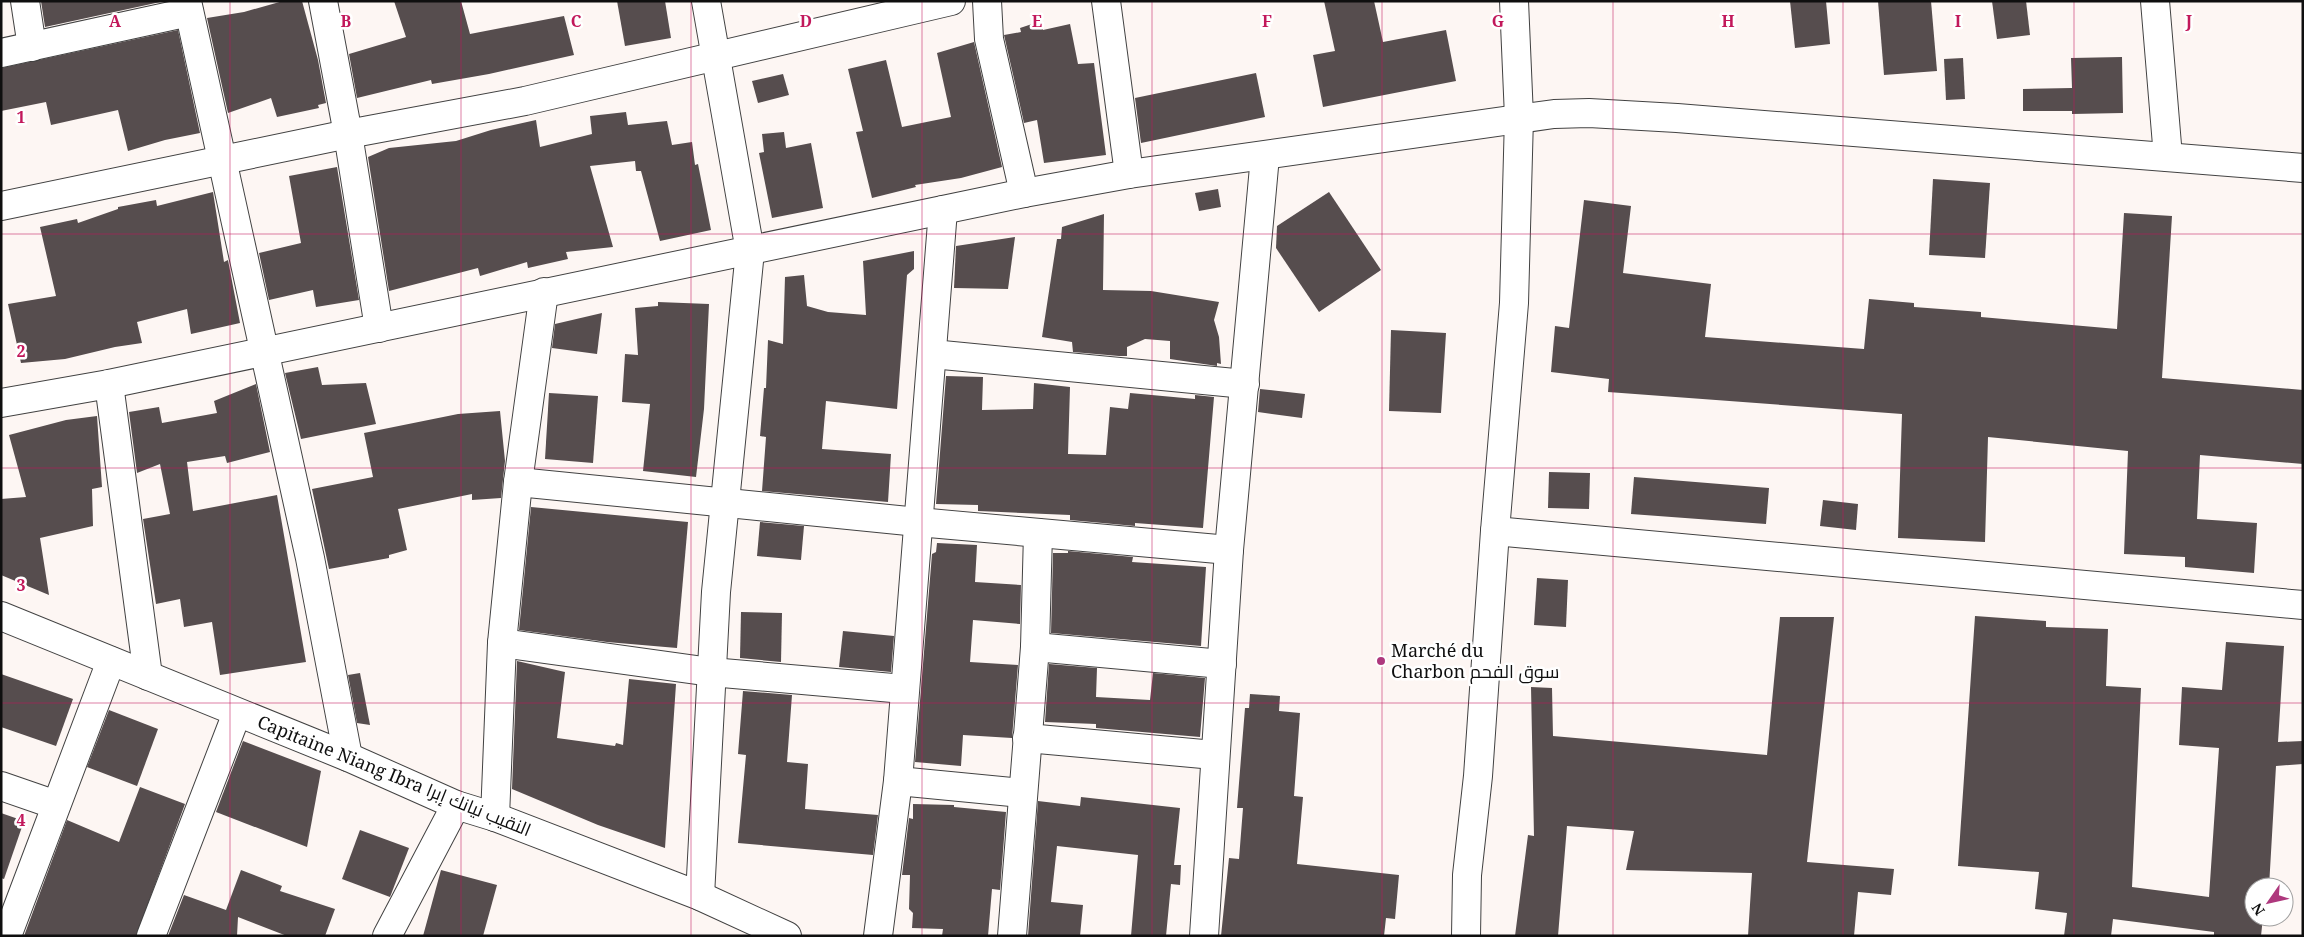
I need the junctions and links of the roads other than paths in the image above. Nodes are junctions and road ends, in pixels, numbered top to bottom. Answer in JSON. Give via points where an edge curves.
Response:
{"nodes":[{"id":1,"x":25,"y":1,"type":"edge"},
{"id":2,"x":323,"y":1,"type":"edge"},
{"id":3,"x":706,"y":1,"type":"edge"},
{"id":4,"x":951,"y":1,"type":"edge"},
{"id":5,"x":986,"y":1,"type":"edge"},
{"id":6,"x":1106,"y":1,"type":"edge"},
{"id":7,"x":1514,"y":1,"type":"edge"},
{"id":8,"x":2155,"y":1,"type":"edge"},
{"id":9,"x":188,"y":7,"type":"edge"},
{"id":10,"x":32,"y":47,"type":"junction"},
{"id":11,"x":1,"y":53,"type":"edge"},
{"id":12,"x":715,"y":56,"type":"junction"},
{"id":13,"x":1519,"y":117,"type":"junction"},
{"id":14,"x":348,"y":134,"type":"junction"},
{"id":15,"x":1265,"y":156,"type":"junction"},
{"id":16,"x":2168,"y":156,"type":"junction"},
{"id":17,"x":223,"y":159,"type":"junction"},
{"id":18,"x":2303,"y":168,"type":"edge"},
{"id":19,"x":1129,"y":174,"type":"junction"},
{"id":20,"x":1024,"y":193,"type":"junction"},
{"id":21,"x":1,"y":206,"type":"edge"},
{"id":22,"x":943,"y":210,"type":"junction"},
{"id":23,"x":750,"y":251,"type":"junction"},
{"id":24,"x":544,"y":292,"type":"junction"},
{"id":25,"x":379,"y":328,"type":"junction"},
{"id":26,"x":264,"y":352,"type":"junction"},
{"id":27,"x":932,"y":354,"type":"junction"},
{"id":28,"x":109,"y":384,"type":"junction"},
{"id":29,"x":1245,"y":384,"type":"junction"},
{"id":30,"x":1,"y":403,"type":"edge"},
{"id":31,"x":518,"y":482,"type":"junction"},
{"id":32,"x":724,"y":501,"type":"junction"},
{"id":33,"x":918,"y":522,"type":"junction"},
{"id":34,"x":1495,"y":531,"type":"junction"},
{"id":35,"x":1038,"y":533,"type":"junction"},
{"id":36,"x":1229,"y":550,"type":"junction"},
{"id":37,"x":2303,"y":605,"type":"edge"},
{"id":38,"x":1,"y":616,"type":"edge"},
{"id":39,"x":502,"y":643,"type":"junction"},
{"id":40,"x":1035,"y":647,"type":"junction"},
{"id":41,"x":111,"y":661,"type":"junction"},
{"id":42,"x":1222,"y":664,"type":"junction"},
{"id":43,"x":711,"y":672,"type":"junction"},
{"id":44,"x":148,"y":676,"type":"junction"},
{"id":45,"x":904,"y":689,"type":"junction"},
{"id":46,"x":237,"y":713,"type":"junction"},
{"id":47,"x":1027,"y":738,"type":"junction"},
{"id":48,"x":1214,"y":755,"type":"junction"},
{"id":49,"x":348,"y":757,"type":"junction"},
{"id":50,"x":898,"y":781,"type":"junction"},
{"id":51,"x":1,"y":786,"type":"edge"},
{"id":52,"x":1022,"y":793,"type":"junction"},
{"id":53,"x":456,"y":805,"type":"junction"},
{"id":54,"x":56,"y":806,"type":"junction"},
{"id":55,"x":495,"y":817,"type":"junction"},
{"id":56,"x":700,"y":896,"type":"junction"},
{"id":57,"x":7,"y":936,"type":"edge"},
{"id":58,"x":152,"y":936,"type":"edge"},
{"id":59,"x":386,"y":936,"type":"edge"},
{"id":60,"x":787,"y":936,"type":"edge"},
{"id":61,"x":878,"y":936,"type":"edge"},
{"id":62,"x":1012,"y":936,"type":"edge"},
{"id":63,"x":1204,"y":936,"type":"edge"},
{"id":64,"x":1466,"y":936,"type":"edge"}],
"edges":[{"from":1,"to":10,"type":"street"},
{"from":2,"to":14,"type":"street"},
{"from":3,"to":12,"type":"street"},
{"from":4,"to":12,"type":"street"},
{"from":5,"to":20,"type":"street","via":[[989,39]]},
{"from":6,"to":19,"type":"street"},
{"from":7,"to":13,"type":"street"},
{"from":8,"to":16,"type":"street"},
{"from":9,"to":10,"type":"street"},
{"from":9,"to":17,"type":"street"},
{"from":10,"to":11,"type":"street"},
{"from":12,"to":14,"type":"street","via":[[525,101]]},
{"from":12,"to":23,"type":"street"},
{"from":13,"to":15,"type":"street"},
{"from":13,"to":16,"type":"street","via":[[1589,113]]},
{"from":13,"to":34,"type":"street","via":[[1514,303]]},
{"from":14,"to":17,"type":"street"},
{"from":14,"to":25,"type":"street"},
{"from":15,"to":19,"type":"street"},
{"from":15,"to":29,"type":"street"},
{"from":16,"to":18,"type":"street"},
{"from":17,"to":21,"type":"street"},
{"from":17,"to":26,"type":"street"},
{"from":19,"to":20,"type":"street"},
{"from":20,"to":22,"type":"street"},
{"from":22,"to":23,"type":"street"},
{"from":22,"to":27,"type":"street"},
{"from":23,"to":24,"type":"street"},
{"from":23,"to":32,"type":"street"},
{"from":24,"to":25,"type":"street"},
{"from":24,"to":31,"type":"street"},
{"from":25,"to":26,"type":"street"},
{"from":26,"to":28,"type":"street"},
{"from":26,"to":49,"type":"street","via":[[310,558]]},
{"from":27,"to":29,"type":"street"},
{"from":27,"to":33,"type":"street"},
{"from":28,"to":30,"type":"street"},
{"from":28,"to":44,"type":"street"},
{"from":29,"to":36,"type":"street"},
{"from":31,"to":32,"type":"street"},
{"from":31,"to":39,"type":"street"},
{"from":32,"to":33,"type":"street"},
{"from":32,"to":43,"type":"street"},
{"from":33,"to":35,"type":"street"},
{"from":33,"to":45,"type":"street"},
{"from":34,"to":37,"type":"street"},
{"from":34,"to":64,"type":"street"},
{"from":35,"to":36,"type":"street"},
{"from":35,"to":40,"type":"street"},
{"from":36,"to":42,"type":"street"},
{"from":38,"to":41,"type":"street","name":"Capitaine Niang Ibra النقيب نيانك إبرا"},
{"from":39,"to":43,"type":"street"},
{"from":39,"to":55,"type":"street"},
{"from":40,"to":42,"type":"street"},
{"from":40,"to":47,"type":"street"},
{"from":41,"to":44,"type":"street","name":"Capitaine Niang Ibra النقيب نيانك إبرا"},
{"from":41,"to":54,"type":"street"},
{"from":42,"to":48,"type":"street"},
{"from":43,"to":45,"type":"street"},
{"from":43,"to":56,"type":"street"},
{"from":44,"to":46,"type":"street","name":"Capitaine Niang Ibra النقيب نيانك إبرا"},
{"from":45,"to":50,"type":"street"},
{"from":46,"to":49,"type":"street","name":"Capitaine Niang Ibra النقيب نيانك إبرا"},
{"from":46,"to":58,"type":"street"},
{"from":47,"to":48,"type":"street"},
{"from":47,"to":52,"type":"street"},
{"from":48,"to":63,"type":"street"},
{"from":49,"to":53,"type":"street","name":"Capitaine Niang Ibra النقيب نيانك إبرا"},
{"from":50,"to":52,"type":"street"},
{"from":50,"to":61,"type":"street"},
{"from":51,"to":54,"type":"street"},
{"from":52,"to":62,"type":"street"},
{"from":53,"to":55,"type":"street","name":"Capitaine Niang Ibra النقيب نيانك إبرا"},
{"from":53,"to":59,"type":"street"},
{"from":54,"to":57,"type":"street"},
{"from":55,"to":56,"type":"street","name":"Capitaine Niang Ibra النقيب نيانك إبرا"},
{"from":56,"to":60,"type":"street","name":"Capitaine Niang Ibra النقيب نيانك إبرا"}]}
